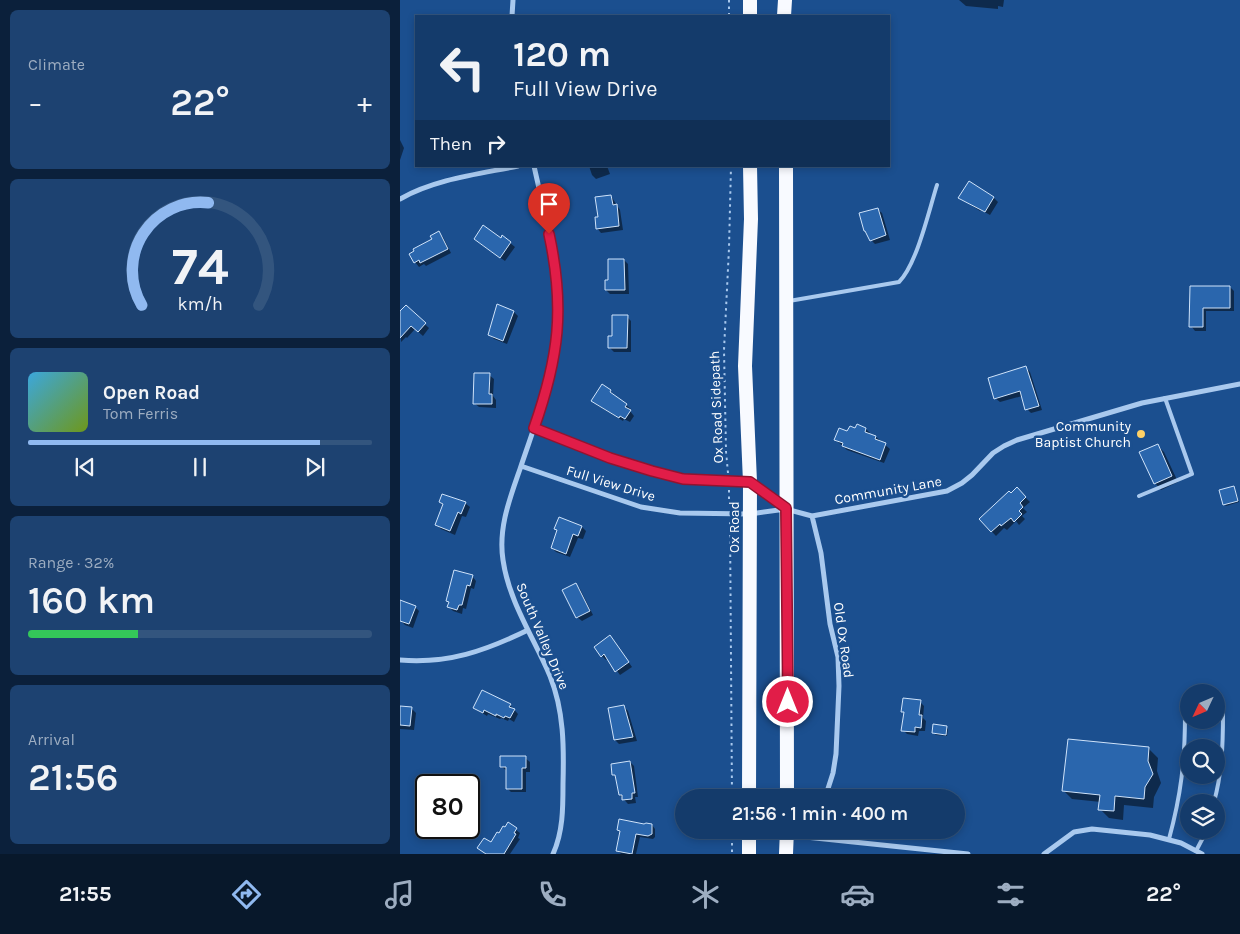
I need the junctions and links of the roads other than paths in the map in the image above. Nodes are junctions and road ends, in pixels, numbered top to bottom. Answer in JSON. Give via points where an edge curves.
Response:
{"nodes":[{"id":1,"x":513,"y":0,"type":"edge"},
{"id":2,"x":750,"y":0,"type":"edge"},
{"id":3,"x":785,"y":0,"type":"edge"},
{"id":4,"x":512,"y":15,"type":"edge"},
{"id":5,"x":750,"y":15,"type":"edge"},
{"id":6,"x":784,"y":15,"type":"edge"},
{"id":7,"x":513,"y":167,"type":"edge"},
{"id":8,"x":534,"y":167,"type":"edge"},
{"id":9,"x":750,"y":167,"type":"edge"},
{"id":10,"x":786,"y":167,"type":"edge"},
{"id":11,"x":937,"y":185,"type":"dead end"},
{"id":12,"x":400,"y":199,"type":"edge"},
{"id":13,"x":787,"y":302,"type":"junction"},
{"id":14,"x":1240,"y":384,"type":"edge"},
{"id":15,"x":1165,"y":398,"type":"junction"},
{"id":16,"x":534,"y":428,"type":"junction"},
{"id":17,"x":521,"y":466,"type":"junction"},
{"id":18,"x":750,"y":482,"type":"junction"},
{"id":19,"x":1139,"y":496,"type":"dead end"},
{"id":20,"x":786,"y":508,"type":"junction"},
{"id":21,"x":750,"y":514,"type":"junction"},
{"id":22,"x":812,"y":516,"type":"junction"},
{"id":23,"x":528,"y":630,"type":"junction"},
{"id":24,"x":400,"y":660,"type":"edge"},
{"id":25,"x":1185,"y":729,"type":"edge"},
{"id":26,"x":1223,"y":729,"type":"edge"},
{"id":27,"x":749,"y":789,"type":"edge"},
{"id":28,"x":787,"y":789,"type":"edge"},
{"id":29,"x":828,"y":789,"type":"edge"},
{"id":30,"x":1216,"y":794,"type":"edge"},
{"id":31,"x":749,"y":839,"type":"edge"},
{"id":32,"x":787,"y":839,"type":"edge"},
{"id":33,"x":825,"y":839,"type":"edge"},
{"id":34,"x":1169,"y":839,"type":"junction"},
{"id":35,"x":1202,"y":839,"type":"edge"},
{"id":36,"x":1196,"y":851,"type":"junction"},
{"id":37,"x":552,"y":854,"type":"edge"},
{"id":38,"x":749,"y":854,"type":"edge"},
{"id":39,"x":786,"y":854,"type":"edge"},
{"id":40,"x":968,"y":854,"type":"edge"},
{"id":41,"x":1044,"y":854,"type":"edge"},
{"id":42,"x":1202,"y":854,"type":"edge"}],
"edges":[{"from":1,"to":4,"type":"street"},
{"from":2,"to":5,"type":"highway"},
{"from":3,"to":6,"type":"highway"},
{"from":7,"to":12,"type":"street","via":[[441,182]]},
{"from":8,"to":16,"type":"street","name":"South Valley Drive","via":[[553,252],[559,315],[554,361]]},
{"from":9,"to":18,"type":"highway","name":"Ox Road","via":[[745,366]]},
{"from":10,"to":13,"type":"highway"},
{"from":11,"to":13,"type":"lane","via":[[907,274],[899,282]]},
{"from":13,"to":20,"type":"highway"},
{"from":14,"to":15,"type":"street","name":"Community Lane"},
{"from":15,"to":19,"type":"lane","via":[[1192,474]]},
{"from":15,"to":22,"type":"street","name":"Community Lane","via":[[1011,443],[993,453],[962,483],[947,491]]},
{"from":16,"to":17,"type":"street","name":"South Valley Drive"},
{"from":16,"to":18,"type":"street","name":"Full View Drive","via":[[610,458],[683,479]]},
{"from":17,"to":21,"type":"street","name":"Full View Drive","via":[[641,507],[680,513]]},
{"from":17,"to":23,"type":"street","name":"South Valley Drive","via":[[508,506],[502,542],[507,579]]},
{"from":18,"to":20,"type":"street"},
{"from":18,"to":21,"type":"highway","name":"Ox Road"},
{"from":20,"to":21,"type":"street","name":"Full View Drive"},
{"from":20,"to":22,"type":"street","name":"Community Lane"},
{"from":20,"to":28,"type":"highway"},
{"from":21,"to":27,"type":"highway","name":"Ox Road"},
{"from":22,"to":29,"type":"street","name":"Old Ox Road","via":[[838,657],[836,754]]},
{"from":23,"to":24,"type":"street","via":[[460,657],[428,662]]},
{"from":23,"to":37,"type":"street","name":"South Valley Drive","via":[[556,695],[564,739],[563,812]]},
{"from":25,"to":34,"type":"lane","via":[[1178,807]]},
{"from":26,"to":30,"type":"lane","via":[[1221,779]]},
{"from":31,"to":38,"type":"highway"},
{"from":32,"to":39,"type":"highway"},
{"from":33,"to":40,"type":"street"},
{"from":34,"to":36,"type":"street"},
{"from":34,"to":41,"type":"street","via":[[1082,830],[1068,835]]},
{"from":35,"to":36,"type":"lane"},
{"from":36,"to":42,"type":"street"}]}
